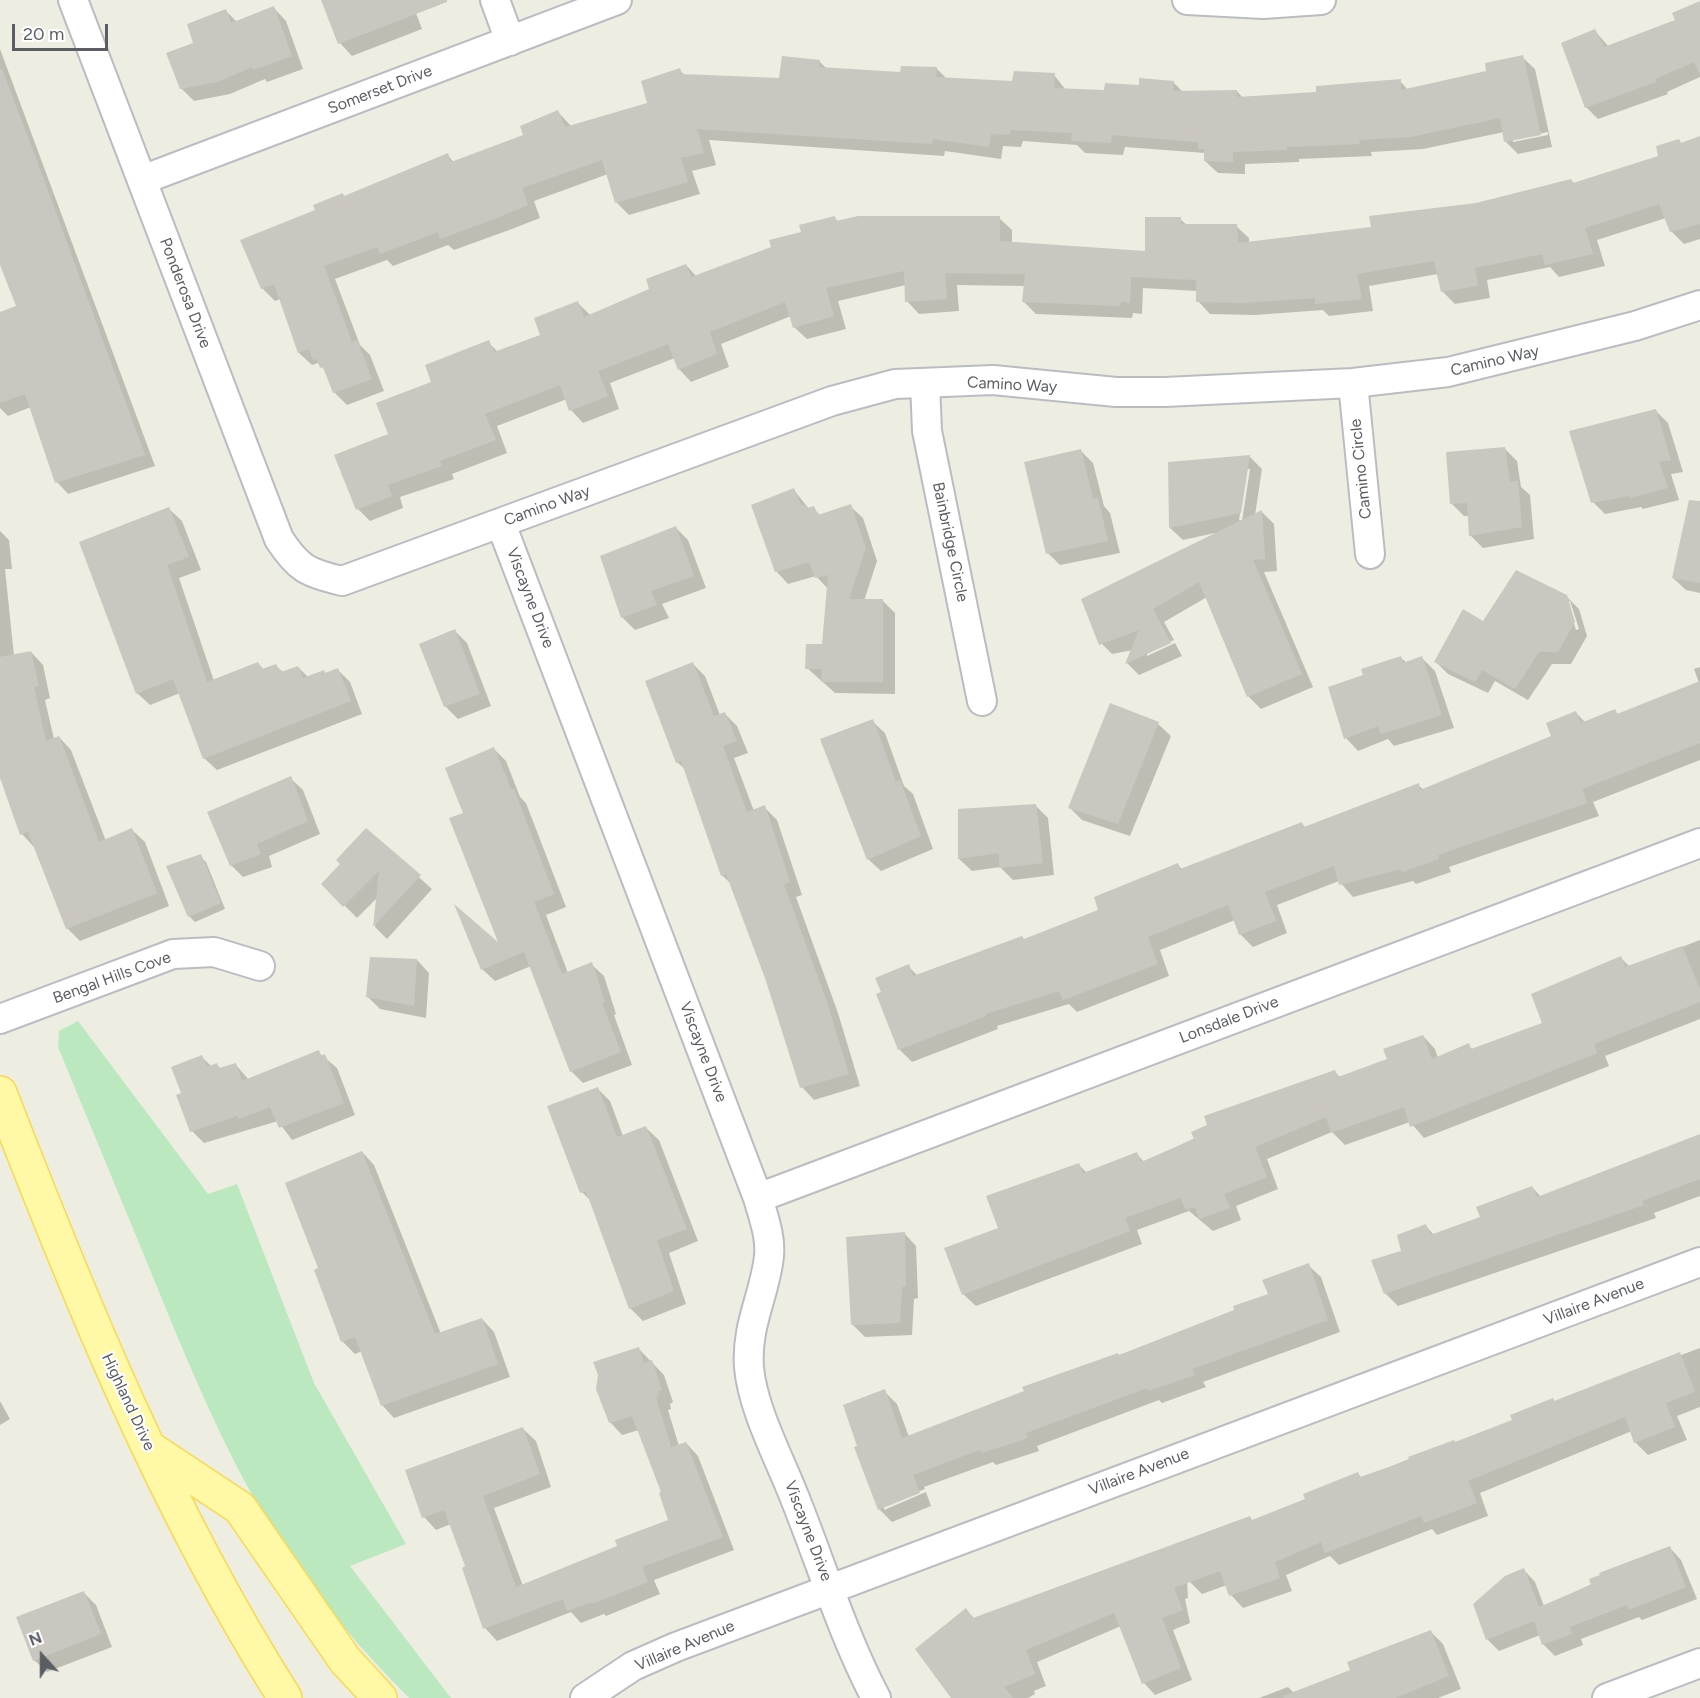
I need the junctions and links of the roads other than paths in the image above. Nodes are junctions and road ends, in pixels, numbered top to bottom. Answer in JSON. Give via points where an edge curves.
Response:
{"nodes":[{"id":1,"x":73,"y":0,"type":"edge"},
{"id":2,"x":495,"y":0,"type":"edge"},
{"id":3,"x":617,"y":0,"type":"edge"},
{"id":4,"x":1187,"y":0,"type":"edge"},
{"id":5,"x":1321,"y":0,"type":"edge"},
{"id":6,"x":510,"y":41,"type":"junction"},
{"id":7,"x":142,"y":180,"type":"junction"},
{"id":8,"x":1700,"y":305,"type":"edge"},
{"id":9,"x":925,"y":383,"type":"junction"},
{"id":10,"x":1353,"y":383,"type":"junction"},
{"id":11,"x":501,"y":524,"type":"junction"},
{"id":12,"x":1370,"y":554,"type":"dead end"},
{"id":13,"x":313,"y":575,"type":"joint"},
{"id":14,"x":982,"y":700,"type":"dead end"},
{"id":15,"x":1700,"y":843,"type":"edge"},
{"id":16,"x":260,"y":966,"type":"dead end"},
{"id":17,"x":0,"y":1019,"type":"edge"},
{"id":18,"x":0,"y":1093,"type":"edge"},
{"id":19,"x":758,"y":1198,"type":"junction"},
{"id":20,"x":1700,"y":1262,"type":"edge"},
{"id":21,"x":149,"y":1448,"type":"junction"},
{"id":22,"x":830,"y":1588,"type":"junction"},
{"id":23,"x":1700,"y":1663,"type":"edge"},
{"id":24,"x":285,"y":1698,"type":"edge"},
{"id":25,"x":380,"y":1698,"type":"edge"},
{"id":26,"x":585,"y":1698,"type":"edge"},
{"id":27,"x":876,"y":1698,"type":"edge"},
{"id":28,"x":1607,"y":1698,"type":"edge"}],
"edges":[{"from":1,"to":7,"type":"street","name":"Ponderosa Drive"},
{"from":2,"to":6,"type":"street"},
{"from":3,"to":6,"type":"street","name":"Somerset Drive"},
{"from":4,"to":5,"type":"street","via":[[1263,4]]},
{"from":6,"to":7,"type":"street","name":"Somerset Drive"},
{"from":7,"to":13,"type":"street","name":"Ponderosa Drive","via":[[279,539],[294,562]]},
{"from":8,"to":10,"type":"street","name":"Camino Way","via":[[1635,326],[1448,372]]},
{"from":9,"to":10,"type":"street","name":"Camino Way","via":[[993,380],[1116,392]]},
{"from":9,"to":11,"type":"street","name":"Camino Way","via":[[895,384],[832,401]]},
{"from":9,"to":14,"type":"street","name":"Bainbridge Circle","via":[[927,430]]},
{"from":10,"to":12,"type":"street","name":"Camino Circle"},
{"from":11,"to":13,"type":"street","name":"Camino Way","via":[[342,581]]},
{"from":11,"to":19,"type":"street","name":"Viscayne Drive"},
{"from":15,"to":19,"type":"street","name":"Lonsdale Drive"},
{"from":16,"to":17,"type":"street","name":"Bengal Hills Cove","via":[[214,952],[172,954]]},
{"from":18,"to":21,"type":"main road","name":"Highland Drive","via":[[80,1296]]},
{"from":19,"to":22,"type":"street","name":"Viscayne Drive","via":[[769,1255],[749,1336],[749,1369],[757,1403]]},
{"from":20,"to":22,"type":"street","name":"Villaire Avenue"},
{"from":21,"to":24,"type":"main road","name":"Highland Drive","via":[[190,1531]]},
{"from":21,"to":25,"type":"main road","via":[[240,1508],[345,1660]]},
{"from":22,"to":26,"type":"street","name":"Villaire Avenue","via":[[633,1666]]},
{"from":22,"to":27,"type":"street","name":"Viscayne Drive","via":[[855,1658]]},
{"from":23,"to":28,"type":"street"}]}
